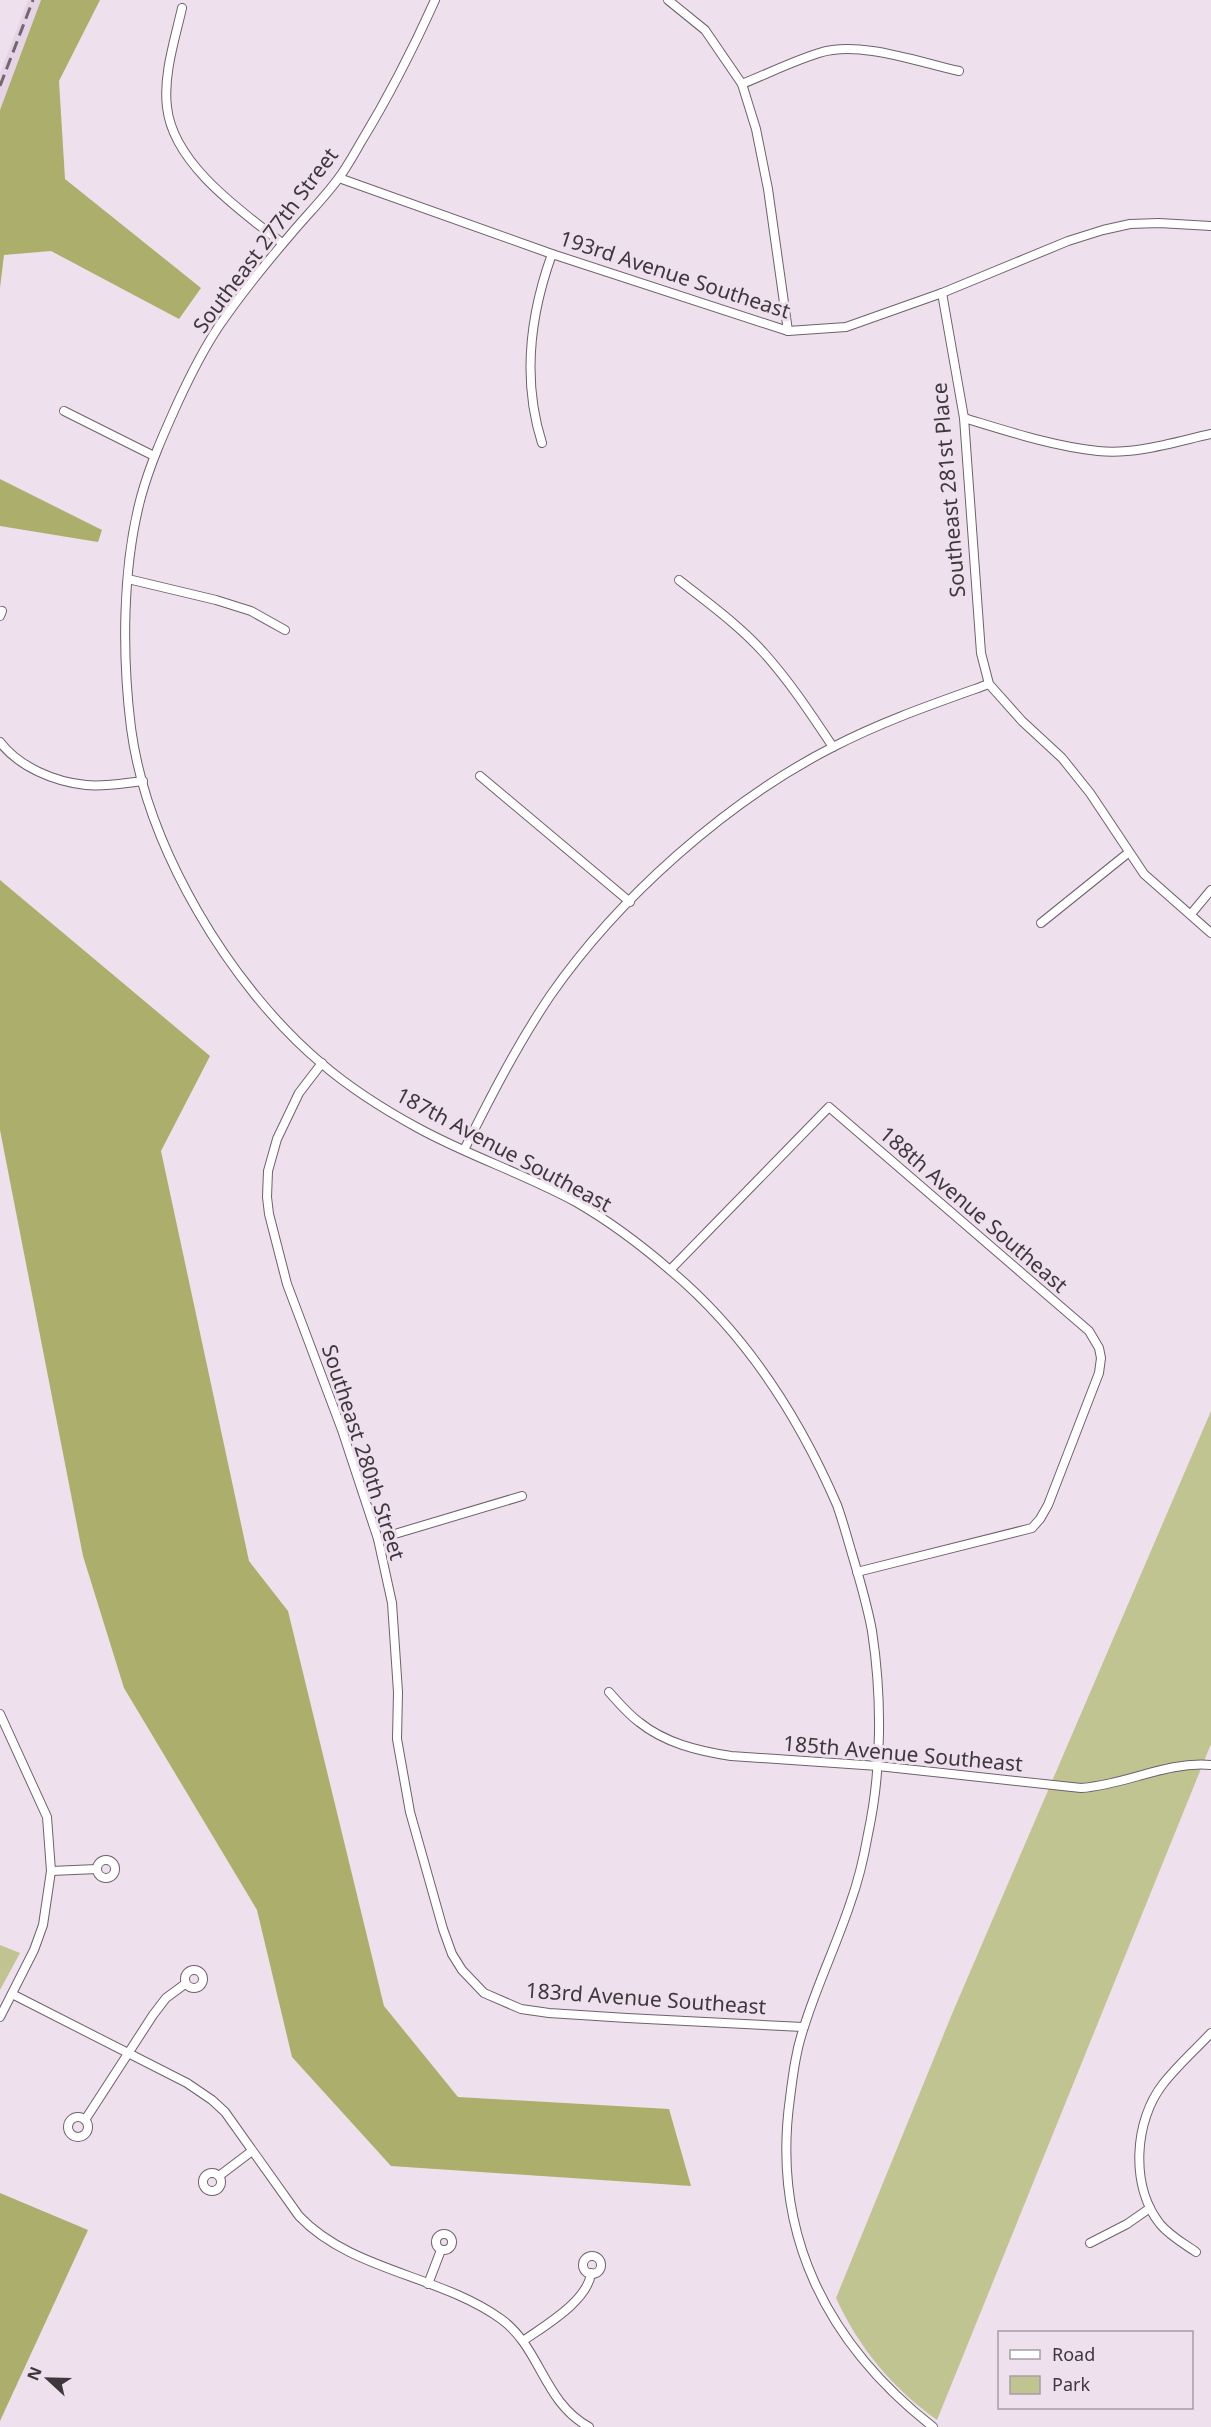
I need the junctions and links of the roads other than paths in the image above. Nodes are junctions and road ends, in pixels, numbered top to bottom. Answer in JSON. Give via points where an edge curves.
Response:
{"nodes":[{"id":1,"x":435,"y":0,"type":"edge"},
{"id":2,"x":668,"y":0,"type":"edge"},
{"id":3,"x":182,"y":8,"type":"dead end"},
{"id":4,"x":959,"y":71,"type":"dead end"},
{"id":5,"x":742,"y":84,"type":"junction"},
{"id":6,"x":339,"y":178,"type":"junction"},
{"id":7,"x":1211,"y":226,"type":"edge"},
{"id":8,"x":282,"y":243,"type":"junction"},
{"id":9,"x":552,"y":254,"type":"junction"},
{"id":10,"x":942,"y":293,"type":"junction"},
{"id":11,"x":788,"y":331,"type":"junction"},
{"id":12,"x":64,"y":411,"type":"dead end"},
{"id":13,"x":964,"y":418,"type":"junction"},
{"id":14,"x":1211,"y":434,"type":"edge"},
{"id":15,"x":542,"y":443,"type":"dead end"},
{"id":16,"x":154,"y":456,"type":"junction"},
{"id":17,"x":128,"y":579,"type":"junction"},
{"id":18,"x":679,"y":580,"type":"dead end"},
{"id":19,"x":285,"y":630,"type":"dead end"},
{"id":20,"x":988,"y":684,"type":"junction"},
{"id":21,"x":0,"y":742,"type":"edge"},
{"id":22,"x":832,"y":747,"type":"junction"},
{"id":23,"x":480,"y":776,"type":"dead end"},
{"id":24,"x":142,"y":781,"type":"junction"},
{"id":25,"x":1128,"y":853,"type":"junction"},
{"id":26,"x":1211,"y":890,"type":"edge"},
{"id":27,"x":630,"y":902,"type":"junction"},
{"id":28,"x":1191,"y":914,"type":"junction"},
{"id":29,"x":1041,"y":923,"type":"dead end"},
{"id":30,"x":1211,"y":933,"type":"edge"},
{"id":31,"x":322,"y":1063,"type":"junction"},
{"id":32,"x":464,"y":1150,"type":"junction"},
{"id":33,"x":670,"y":1270,"type":"junction"},
{"id":34,"x":522,"y":1496,"type":"dead end"},
{"id":35,"x":378,"y":1539,"type":"junction"},
{"id":36,"x":858,"y":1572,"type":"junction"},
{"id":37,"x":609,"y":1692,"type":"dead end"},
{"id":38,"x":0,"y":1714,"type":"edge"},
{"id":39,"x":1211,"y":1765,"type":"edge"},
{"id":40,"x":878,"y":1766,"type":"junction"},
{"id":41,"x":97,"y":1869,"type":"dead end"},
{"id":42,"x":51,"y":1871,"type":"junction"},
{"id":43,"x":462,"y":1970,"type":"joint"},
{"id":44,"x":185,"y":1984,"type":"dead end"},
{"id":45,"x":12,"y":1994,"type":"junction"},
{"id":46,"x":0,"y":2017,"type":"edge"},
{"id":47,"x":803,"y":2027,"type":"junction"},
{"id":48,"x":1211,"y":2033,"type":"edge"},
{"id":49,"x":128,"y":2054,"type":"junction"},
{"id":50,"x":86,"y":2120,"type":"dead end"},
{"id":51,"x":252,"y":2151,"type":"junction"},
{"id":52,"x":219,"y":2176,"type":"dead end"},
{"id":53,"x":1150,"y":2208,"type":"junction"},
{"id":54,"x":1090,"y":2243,"type":"dead end"},
{"id":55,"x":441,"y":2250,"type":"dead end"},
{"id":56,"x":1196,"y":2252,"type":"dead end"},
{"id":57,"x":591,"y":2273,"type":"dead end"},
{"id":58,"x":428,"y":2284,"type":"junction"},
{"id":59,"x":523,"y":2342,"type":"junction"},
{"id":60,"x":589,"y":2427,"type":"edge"},
{"id":61,"x":932,"y":2427,"type":"edge"}],
"edges":[{"from":1,"to":6,"type":"street","name":"Southeast 277th Street","via":[[394,88]]},
{"from":2,"to":5,"type":"street","via":[[705,30]]},
{"from":3,"to":8,"type":"street","via":[[166,91],[169,121],[182,149],[201,174]]},
{"from":4,"to":5,"type":"street","via":[[875,52],[848,50],[820,52]]},
{"from":5,"to":11,"type":"street","via":[[762,159]]},
{"from":6,"to":8,"type":"street","name":"Southeast 277th Street"},
{"from":6,"to":9,"type":"street","name":"193rd Avenue Southeast"},
{"from":7,"to":10,"type":"street","name":"193rd Avenue Southeast","via":[[1130,224],[1103,230]]},
{"from":8,"to":16,"type":"street","name":"Southeast 277th Street","via":[[220,323],[196,363]]},
{"from":9,"to":11,"type":"street","name":"193rd Avenue Southeast"},
{"from":9,"to":15,"type":"street","via":[[537,305],[531,345],[534,417]]},
{"from":10,"to":11,"type":"street","name":"193rd Avenue Southeast","via":[[846,327]]},
{"from":10,"to":13,"type":"street","name":"Southeast 281st Place"},
{"from":12,"to":16,"type":"street"},
{"from":13,"to":14,"type":"street","via":[[1033,438],[1099,451],[1143,449]]},
{"from":13,"to":20,"type":"street","name":"Southeast 281st Place","via":[[981,653]]},
{"from":16,"to":17,"type":"street","name":"Southeast 277th Street","via":[[139,503]]},
{"from":17,"to":19,"type":"street","via":[[251,611]]},
{"from":17,"to":24,"type":"street","name":"187th Avenue Southeast","via":[[126,661],[131,733]]},
{"from":18,"to":22,"type":"street","via":[[764,652],[800,697]]},
{"from":20,"to":22,"type":"street"},
{"from":20,"to":25,"type":"street","via":[[1062,758],[1090,793]]},
{"from":21,"to":24,"type":"street","via":[[21,761],[65,781],[87,785]]},
{"from":22,"to":27,"type":"street","via":[[749,797],[673,860]]},
{"from":23,"to":27,"type":"street"},
{"from":24,"to":31,"type":"street","name":"187th Avenue Southeast","via":[[161,838],[188,896],[225,954],[270,1012]]},
{"from":25,"to":28,"type":"street","via":[[1144,873]]},
{"from":25,"to":29,"type":"street"},
{"from":26,"to":28,"type":"street"},
{"from":27,"to":32,"type":"street","via":[[551,995],[512,1058]]},
{"from":28,"to":30,"type":"street"},
{"from":31,"to":32,"type":"street","name":"187th Avenue Southeast","via":[[389,1111]]},
{"from":31,"to":35,"type":"street","name":"Southeast 280th Street","via":[[286,1117],[268,1171],[269,1214],[287,1284]]},
{"from":32,"to":33,"type":"street","name":"187th Avenue Southeast","via":[[579,1204]]},
{"from":33,"to":36,"type":"street","name":"187th Avenue Southeast","via":[[754,1359],[795,1422],[839,1510]]},
{"from":33,"to":36,"type":"street","name":"188th Avenue Southeast","via":[[829,1107],[1095,1339],[1101,1358],[1095,1387],[1048,1505],[1032,1528]]},
{"from":34,"to":35,"type":"street"},
{"from":35,"to":43,"type":"street","name":"Southeast 280th Street","via":[[392,1604],[397,1738],[410,1812],[442,1929]]},
{"from":36,"to":40,"type":"street","name":"187th Avenue Southeast","via":[[872,1630],[878,1694]]},
{"from":37,"to":40,"type":"street","name":"185th Avenue Southeast","via":[[638,1722],[666,1740],[683,1745],[731,1756]]},
{"from":38,"to":42,"type":"street","via":[[46,1817]]},
{"from":39,"to":40,"type":"street","name":"185th Avenue Southeast","via":[[1185,1764],[1082,1788]]},
{"from":40,"to":47,"type":"street","name":"187th Avenue Southeast","via":[[871,1822],[852,1901]]},
{"from":41,"to":42,"type":"street"},
{"from":42,"to":45,"type":"street","via":[[43,1924]]},
{"from":43,"to":47,"type":"street","name":"183rd Avenue Southeast","via":[[484,1993],[529,2010]]},
{"from":44,"to":49,"type":"street","via":[[166,1998]]},
{"from":45,"to":46,"type":"street"},
{"from":45,"to":49,"type":"street"},
{"from":47,"to":61,"type":"street","name":"187th Avenue Southeast","via":[[786,2128],[785,2171],[804,2255],[838,2328],[881,2381]]},
{"from":48,"to":53,"type":"street","via":[[1162,2086],[1152,2106],[1139,2171]]},
{"from":49,"to":50,"type":"street"},
{"from":49,"to":51,"type":"street","via":[[212,2100]]},
{"from":51,"to":52,"type":"street"},
{"from":51,"to":58,"type":"street","via":[[299,2216],[316,2232],[338,2246]]},
{"from":53,"to":54,"type":"street"},
{"from":53,"to":56,"type":"street","via":[[1169,2234]]},
{"from":55,"to":58,"type":"street"},
{"from":57,"to":59,"type":"street","via":[[579,2297]]},
{"from":58,"to":59,"type":"street","via":[[495,2315]]},
{"from":59,"to":60,"type":"street","via":[[562,2407]]}]}
